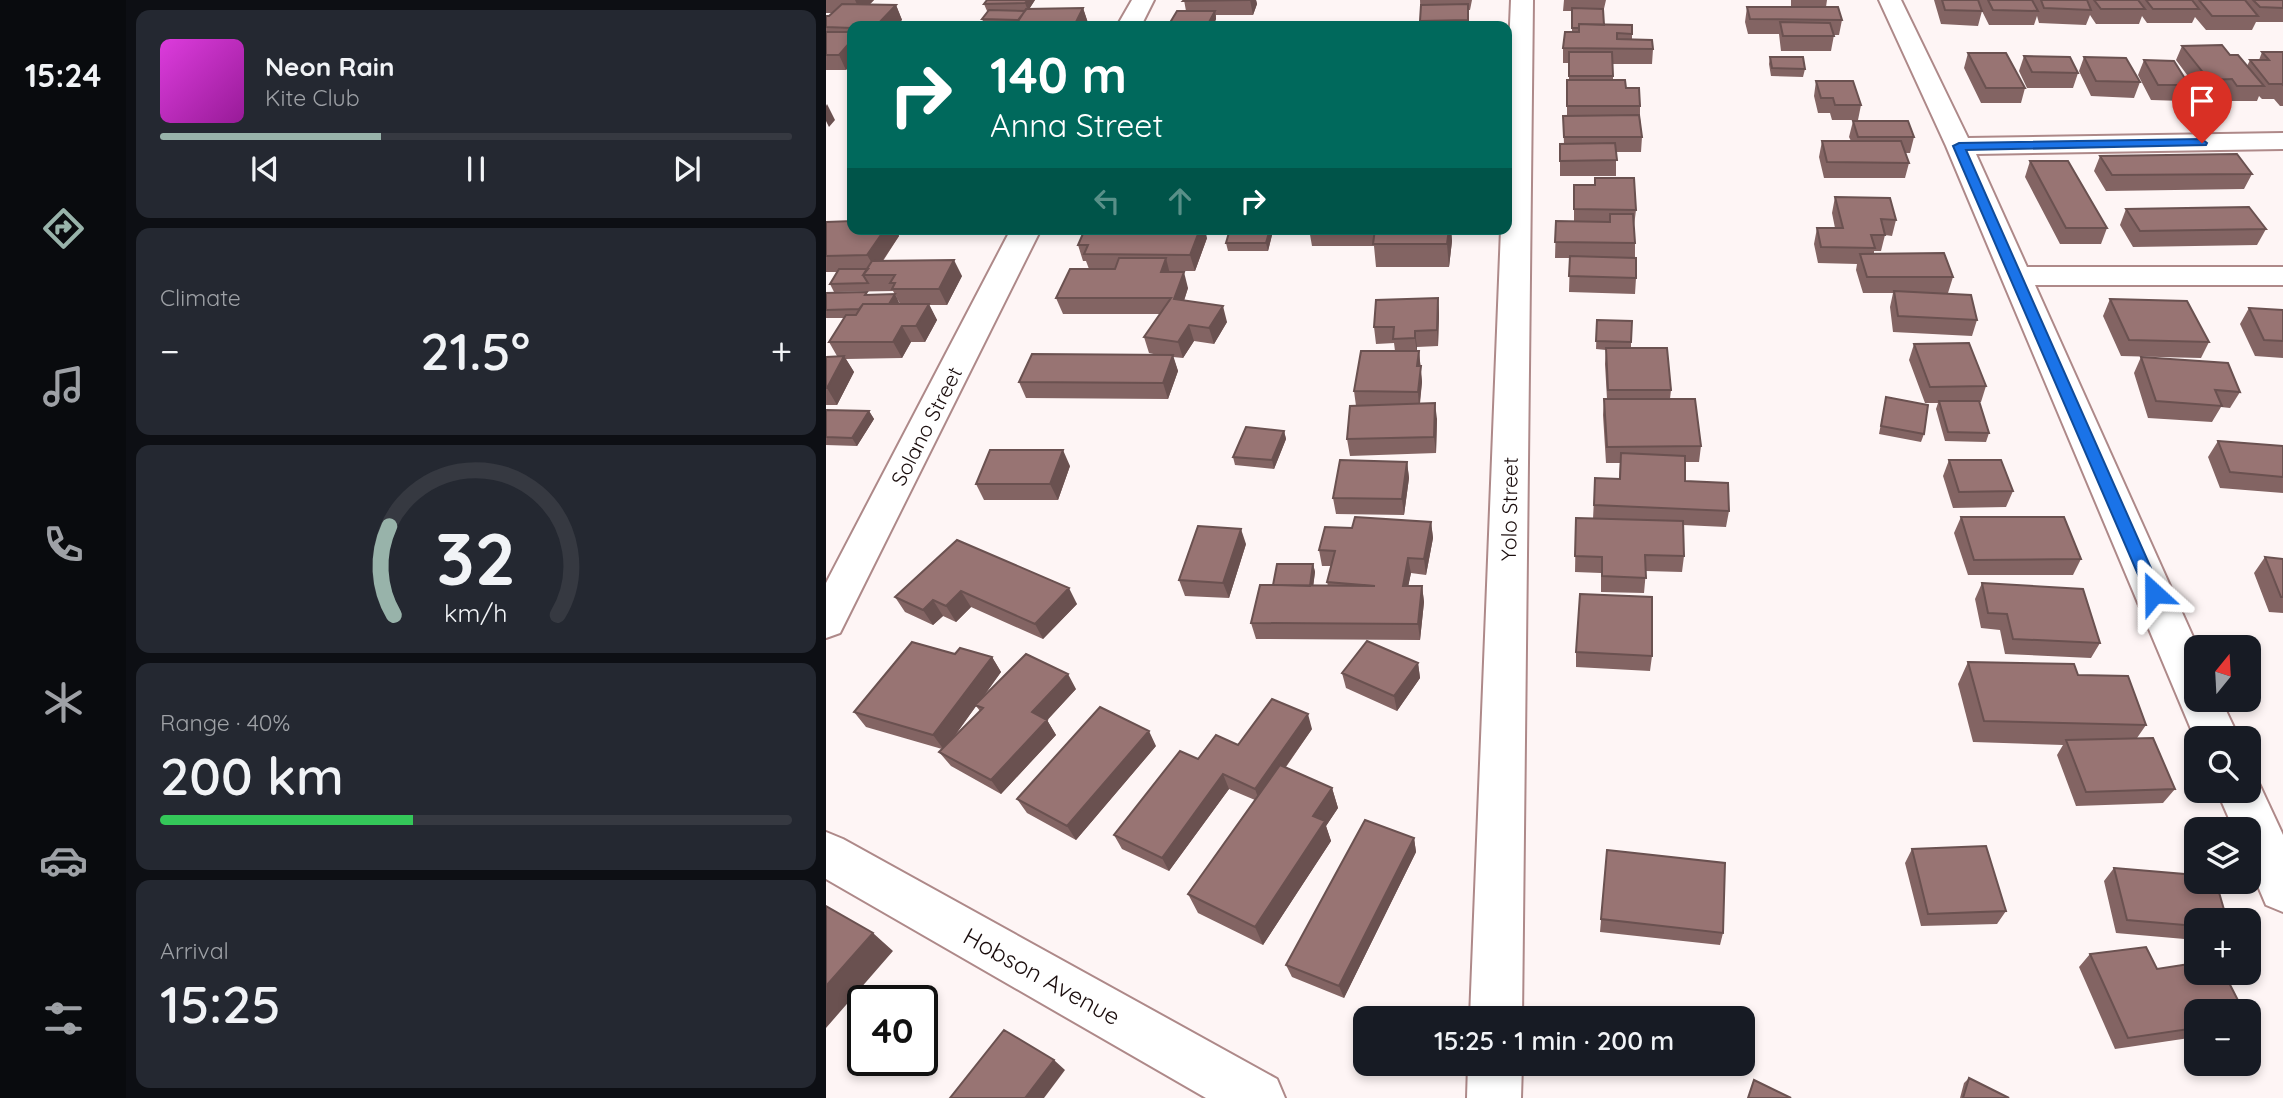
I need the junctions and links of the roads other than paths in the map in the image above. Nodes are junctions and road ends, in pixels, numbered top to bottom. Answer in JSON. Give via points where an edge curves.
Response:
{"nodes":[{"id":1,"x":1143,"y":0,"type":"edge"},
{"id":2,"x":1522,"y":0,"type":"edge"},
{"id":3,"x":1890,"y":0,"type":"edge"},
{"id":4,"x":1132,"y":21,"type":"edge"},
{"id":5,"x":2283,"y":141,"type":"edge"},
{"id":6,"x":1959,"y":146,"type":"junction"},
{"id":7,"x":1023,"y":235,"type":"edge"},
{"id":8,"x":2015,"y":276,"type":"junction"},
{"id":9,"x":2283,"y":276,"type":"edge"},
{"id":10,"x":826,"y":622,"type":"edge"},
{"id":11,"x":2184,"y":663,"type":"edge"},
{"id":12,"x":2245,"y":803,"type":"edge"},
{"id":13,"x":826,"y":854,"type":"edge"},
{"id":14,"x":2282,"y":884,"type":"edge"},
{"id":15,"x":1496,"y":1006,"type":"edge"},
{"id":16,"x":1495,"y":1076,"type":"edge"},
{"id":17,"x":1258,"y":1098,"type":"edge"},
{"id":18,"x":1494,"y":1098,"type":"edge"}],
"edges":[{"from":1,"to":4,"type":"street"},
{"from":2,"to":15,"type":"street","name":"Yolo Street"},
{"from":3,"to":6,"type":"street"},
{"from":5,"to":6,"type":"street"},
{"from":6,"to":8,"type":"street"},
{"from":7,"to":10,"type":"street","name":"Solano Street"},
{"from":8,"to":9,"type":"street"},
{"from":8,"to":11,"type":"street"},
{"from":12,"to":14,"type":"street"},
{"from":13,"to":17,"type":"street","name":"Hobson Avenue"},
{"from":16,"to":18,"type":"street"}]}
